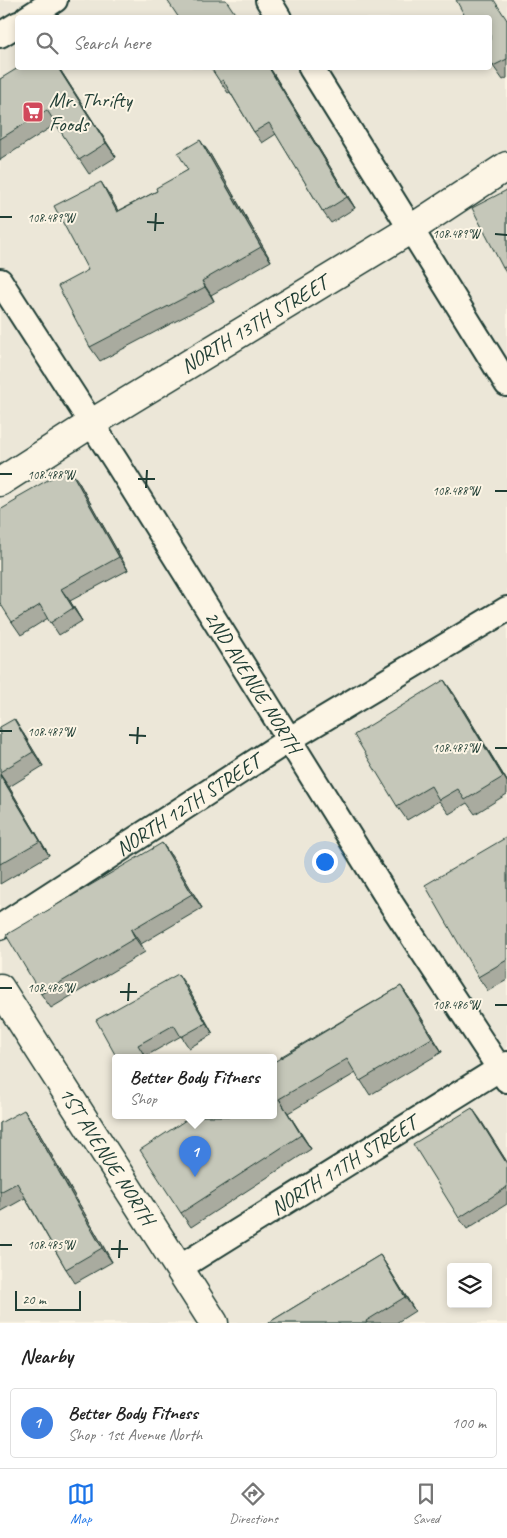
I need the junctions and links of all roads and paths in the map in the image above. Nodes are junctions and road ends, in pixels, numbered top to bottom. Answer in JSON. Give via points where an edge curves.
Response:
{"nodes":[{"id":1,"x":55,"y":0,"type":"edge"},
{"id":2,"x":268,"y":0,"type":"edge"},
{"id":3,"x":32,"y":15,"type":"edge"},
{"id":4,"x":277,"y":15,"type":"edge"},
{"id":5,"x":15,"y":26,"type":"edge"},
{"id":6,"x":0,"y":35,"type":"edge"},
{"id":7,"x":312,"y":70,"type":"edge"},
{"id":8,"x":507,"y":166,"type":"edge"},
{"id":9,"x":411,"y":229,"type":"junction"},
{"id":10,"x":0,"y":282,"type":"edge"},
{"id":11,"x":507,"y":384,"type":"edge"},
{"id":12,"x":92,"y":423,"type":"junction"},
{"id":13,"x":0,"y":482,"type":"edge"},
{"id":14,"x":507,"y":609,"type":"edge"},
{"id":15,"x":290,"y":739,"type":"junction"},
{"id":16,"x":0,"y":927,"type":"edge"},
{"id":17,"x":0,"y":988,"type":"edge"},
{"id":18,"x":505,"y":1071,"type":"edge"},
{"id":19,"x":179,"y":1268,"type":"junction"},
{"id":20,"x":214,"y":1323,"type":"edge"}],
"edges":[{"from":1,"to":3,"type":"street"},
{"from":2,"to":4,"type":"street"},
{"from":5,"to":6,"type":"street"},
{"from":7,"to":9,"type":"street"},
{"from":8,"to":9,"type":"street","name":"NORTH 13TH STREET"},
{"from":9,"to":11,"type":"street"},
{"from":9,"to":12,"type":"street","name":"NORTH 13TH STREET"},
{"from":10,"to":12,"type":"street","name":"2ND AVENUE NORTH"},
{"from":12,"to":13,"type":"street","name":"NORTH 13TH STREET"},
{"from":12,"to":15,"type":"street","name":"2ND AVENUE NORTH"},
{"from":14,"to":15,"type":"street","name":"NORTH 12TH STREET"},
{"from":15,"to":16,"type":"street","name":"NORTH 12TH STREET"},
{"from":15,"to":18,"type":"street","name":"2ND AVENUE NORTH","via":[[392,905]]},
{"from":17,"to":19,"type":"street","name":"1ST AVENUE NORTH"},
{"from":18,"to":19,"type":"street","name":"NORTH 11TH STREET"},
{"from":19,"to":20,"type":"street","name":"1ST AVENUE NORTH"}]}
